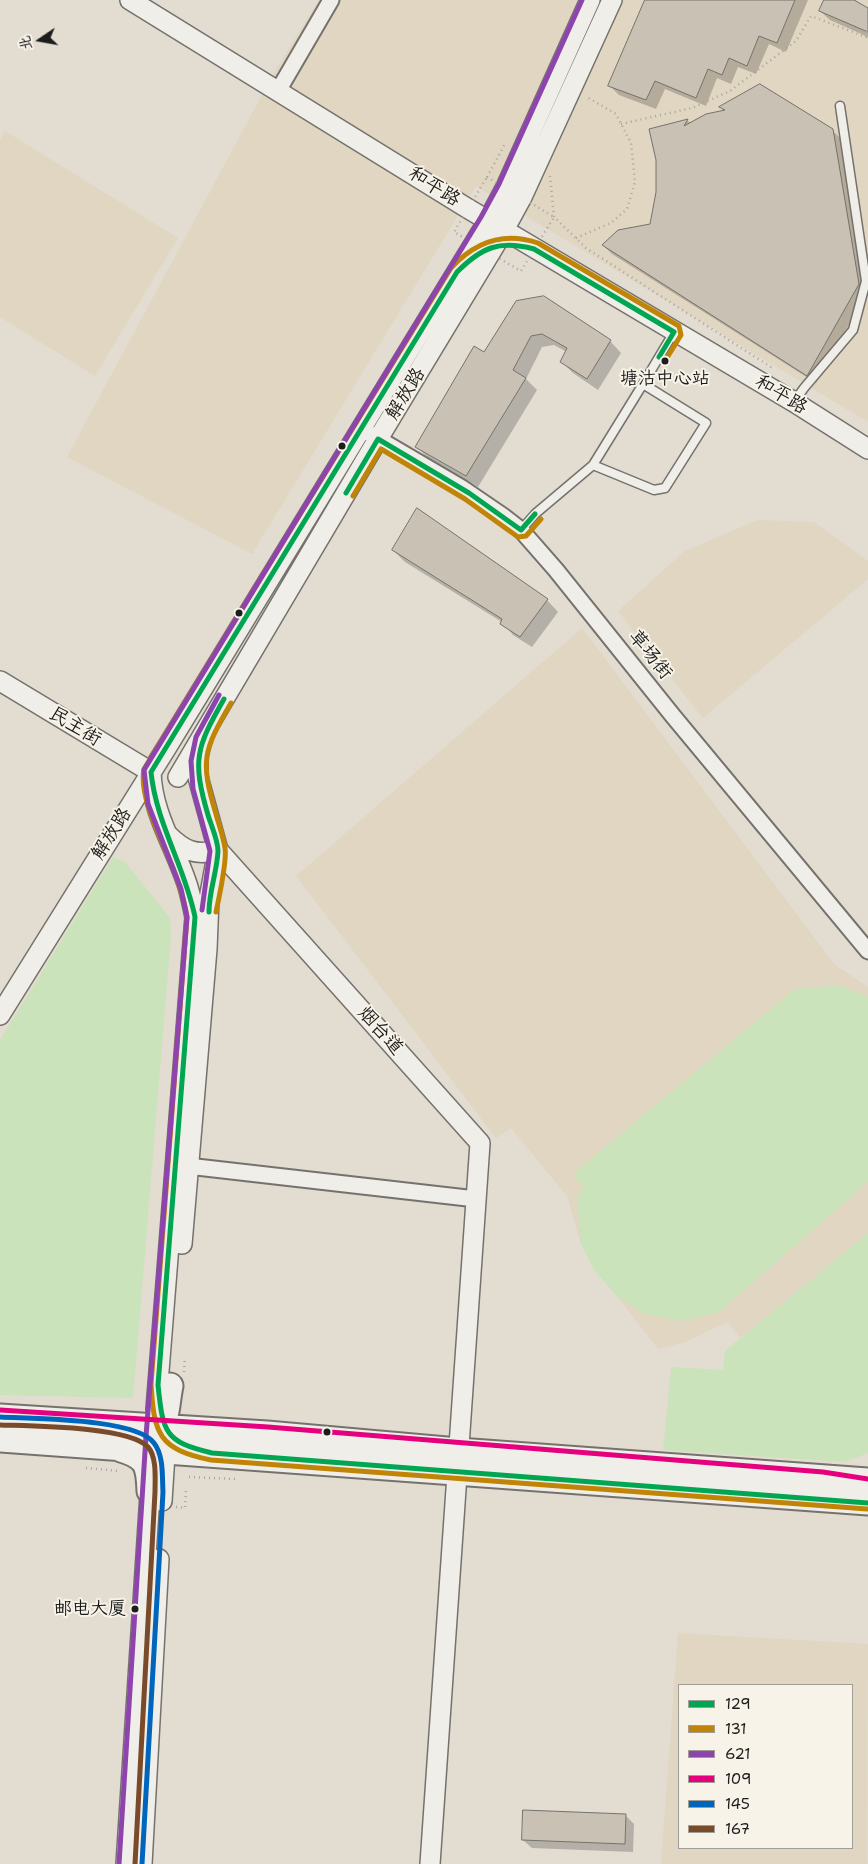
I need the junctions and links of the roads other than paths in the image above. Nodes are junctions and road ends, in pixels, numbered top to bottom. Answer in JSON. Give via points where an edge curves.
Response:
{"nodes":[{"id":1,"x":130,"y":0,"type":"edge"},
{"id":2,"x":331,"y":0,"type":"edge"},
{"id":3,"x":590,"y":0,"type":"edge"},
{"id":4,"x":612,"y":0,"type":"edge"},
{"id":5,"x":278,"y":91,"type":"junction"},
{"id":6,"x":840,"y":106,"type":"dead end"},
{"id":7,"x":496,"y":232,"type":"junction"},
{"id":8,"x":457,"y":272,"type":"junction"},
{"id":9,"x":674,"y":332,"type":"junction"},
{"id":10,"x":644,"y":384,"type":"junction"},
{"id":11,"x":794,"y":402,"type":"junction"},
{"id":12,"x":370,"y":434,"type":"junction"},
{"id":13,"x":868,"y":449,"type":"edge"},
{"id":14,"x":593,"y":465,"type":"junction"},
{"id":15,"x":520,"y":530,"type":"junction"},
{"id":16,"x":0,"y":681,"type":"edge"},
{"id":17,"x":203,"y":735,"type":"junction"},
{"id":18,"x":151,"y":772,"type":"junction"},
{"id":19,"x":178,"y":777,"type":"junction"},
{"id":20,"x":209,"y":817,"type":"junction"},
{"id":21,"x":166,"y":833,"type":"junction"},
{"id":22,"x":218,"y":850,"type":"junction"},
{"id":23,"x":868,"y":951,"type":"edge"},
{"id":24,"x":0,"y":1015,"type":"edge"},
{"id":25,"x":182,"y":1166,"type":"junction"},
{"id":26,"x":476,"y":1199,"type":"junction"},
{"id":27,"x":164,"y":1386,"type":"junction"},
{"id":28,"x":0,"y":1417,"type":"edge"},
{"id":29,"x":105,"y":1435,"type":"junction"},
{"id":30,"x":159,"y":1436,"type":"junction"},
{"id":31,"x":0,"y":1439,"type":"edge"},
{"id":32,"x":215,"y":1442,"type":"junction"},
{"id":33,"x":457,"y":1461,"type":"junction"},
{"id":34,"x":868,"y":1471,"type":"edge"},
{"id":35,"x":822,"y":1479,"type":"junction"},
{"id":36,"x":156,"y":1491,"type":"junction"},
{"id":37,"x":868,"y":1496,"type":"edge"},
{"id":38,"x":126,"y":1864,"type":"edge"},
{"id":39,"x":142,"y":1864,"type":"edge"},
{"id":40,"x":430,"y":1864,"type":"edge"}],
"edges":[{"from":1,"to":5,"type":"street","name":"和平路"},
{"from":2,"to":5,"type":"street"},
{"from":3,"to":7,"type":"street","name":"解放路","via":[[506,188]]},
{"from":4,"to":7,"type":"street","name":"解放路","via":[[522,197]]},
{"from":5,"to":7,"type":"street","name":"和平路"},
{"from":6,"to":11,"type":"lane","via":[[866,281],[853,330]]},
{"from":7,"to":8,"type":"street","name":"解放路"},
{"from":7,"to":8,"type":"street"},
{"from":7,"to":9,"type":"street","name":"和平路","via":[[516,244],[534,249]]},
{"from":7,"to":12,"type":"street","name":"解放路"},
{"from":8,"to":12,"type":"street","name":"解放路"},
{"from":9,"to":10,"type":"lane"},
{"from":9,"to":11,"type":"street","name":"和平路"},
{"from":10,"to":14,"type":"lane"},
{"from":10,"to":14,"type":"lane","via":[[706,422],[681,464],[665,488],[654,490]]},
{"from":11,"to":13,"type":"street","name":"和平路"},
{"from":12,"to":15,"type":"street","name":"草场街","via":[[483,502]]},
{"from":12,"to":17,"type":"street","name":"解放路"},
{"from":12,"to":18,"type":"street","name":"解放路"},
{"from":14,"to":15,"type":"lane"},
{"from":15,"to":23,"type":"street","name":"草场街"},
{"from":16,"to":18,"type":"street","name":"民主街"},
{"from":17,"to":19,"type":"street","name":"解放路"},
{"from":17,"to":20,"type":"street","via":[[198,777]]},
{"from":18,"to":19,"type":"street"},
{"from":18,"to":21,"type":"street","via":[[152,788]]},
{"from":18,"to":24,"type":"street","name":"解放路"},
{"from":19,"to":20,"type":"street","via":[[197,793]]},
{"from":20,"to":22,"type":"street"},
{"from":21,"to":22,"type":"street","via":[[187,851]]},
{"from":21,"to":25,"type":"street","via":[[188,886],[195,917]]},
{"from":22,"to":25,"type":"street","via":[[209,899]]},
{"from":22,"to":26,"type":"street","name":"烟台道","via":[[480,1143]]},
{"from":25,"to":26,"type":"street"},
{"from":25,"to":27,"type":"street"},
{"from":26,"to":33,"type":"street","name":"烟台道"},
{"from":27,"to":29,"type":"street","via":[[143,1417]]},
{"from":27,"to":30,"type":"main road"},
{"from":27,"to":32,"type":"main road","via":[[184,1416]]},
{"from":28,"to":29,"type":"main road"},
{"from":29,"to":30,"type":"main road"},
{"from":29,"to":31,"type":"main road"},
{"from":29,"to":36,"type":"main road","via":[[128,1452],[141,1457]]},
{"from":30,"to":32,"type":"main road"},
{"from":30,"to":36,"type":"street"},
{"from":32,"to":33,"type":"main road"},
{"from":33,"to":35,"type":"main road"},
{"from":33,"to":37,"type":"main road"},
{"from":33,"to":40,"type":"street","name":"烟台道"},
{"from":34,"to":35,"type":"main road"},
{"from":35,"to":37,"type":"main road"},
{"from":36,"to":38,"type":"street"},
{"from":36,"to":39,"type":"street"}]}
